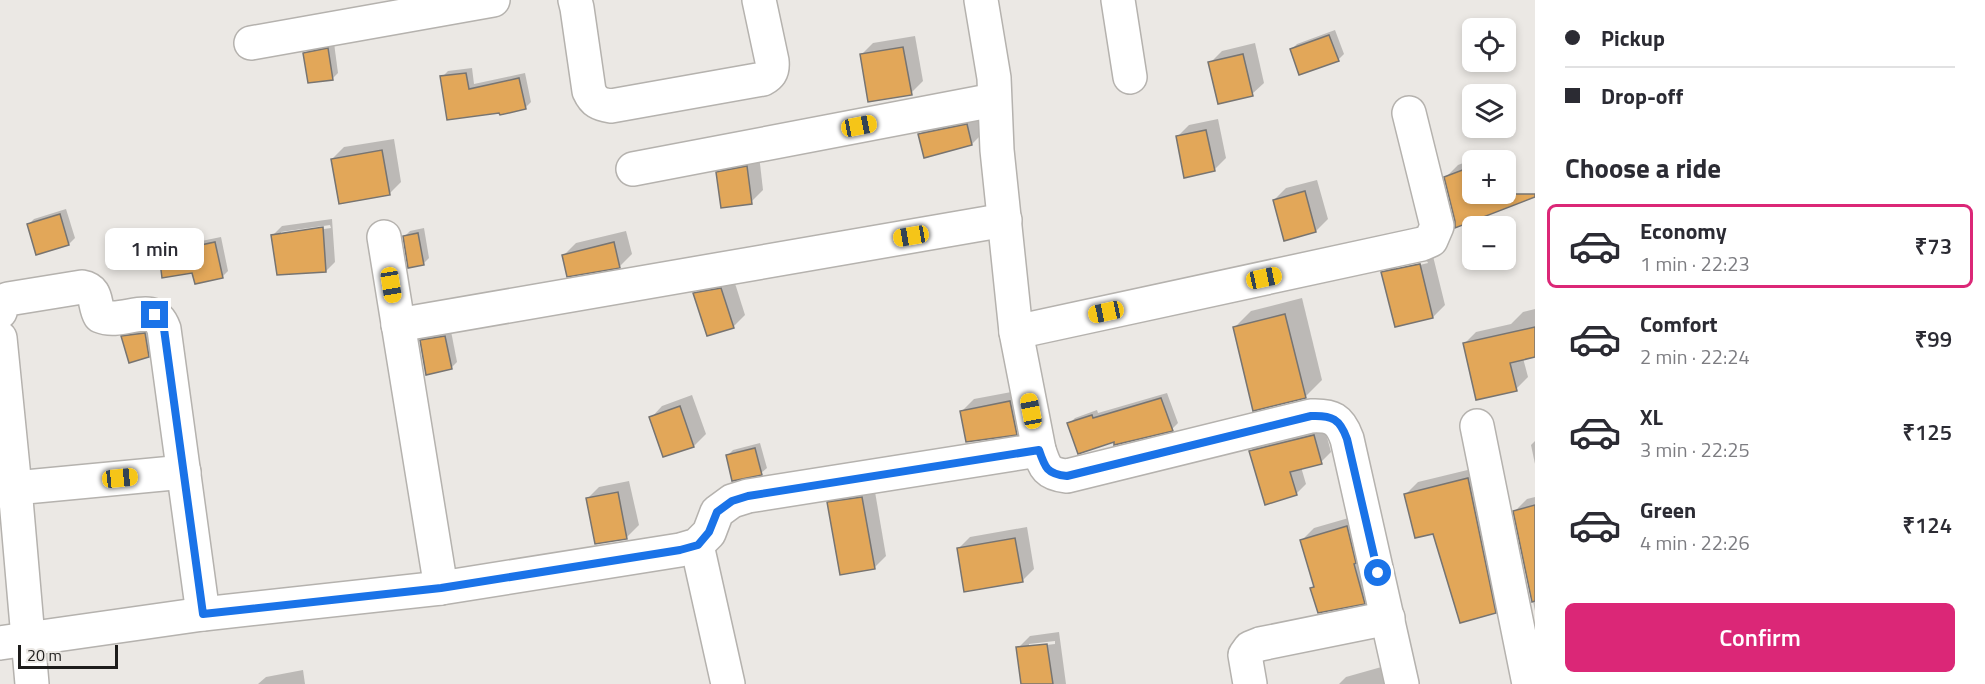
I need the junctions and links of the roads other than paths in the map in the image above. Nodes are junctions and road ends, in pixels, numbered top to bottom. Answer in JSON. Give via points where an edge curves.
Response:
{"nodes":[{"id":1,"x":493,"y":0,"type":"edge"},
{"id":2,"x":575,"y":0,"type":"edge"},
{"id":3,"x":759,"y":0,"type":"edge"},
{"id":4,"x":981,"y":0,"type":"edge"},
{"id":5,"x":1118,"y":0,"type":"edge"},
{"id":6,"x":389,"y":9,"type":"edge"},
{"id":7,"x":251,"y":43,"type":"dead end"},
{"id":8,"x":1130,"y":76,"type":"dead end"},
{"id":9,"x":994,"y":100,"type":"junction"},
{"id":10,"x":1409,"y":113,"type":"dead end"},
{"id":11,"x":633,"y":168,"type":"dead end"},
{"id":12,"x":1005,"y":220,"type":"junction"},
{"id":13,"x":384,"y":237,"type":"dead end"},
{"id":14,"x":1,"y":301,"type":"edge"},
{"id":15,"x":398,"y":325,"type":"junction"},
{"id":16,"x":1016,"y":332,"type":"junction"},
{"id":17,"x":0,"y":338,"type":"edge"},
{"id":18,"x":1477,"y":426,"type":"dead end"},
{"id":19,"x":1039,"y":450,"type":"junction"},
{"id":20,"x":184,"y":472,"type":"junction"},
{"id":21,"x":7,"y":490,"type":"edge"},
{"id":22,"x":698,"y":545,"type":"junction"},
{"id":23,"x":441,"y":588,"type":"junction"},
{"id":24,"x":203,"y":614,"type":"junction"},
{"id":25,"x":1388,"y":618,"type":"junction"},
{"id":26,"x":14,"y":641,"type":"edge"},
{"id":27,"x":32,"y":684,"type":"edge"},
{"id":28,"x":728,"y":684,"type":"edge"},
{"id":29,"x":1250,"y":684,"type":"edge"},
{"id":30,"x":1402,"y":684,"type":"edge"},
{"id":31,"x":1529,"y":684,"type":"edge"}],
"edges":[{"from":1,"to":6,"type":"street"},
{"from":2,"to":3,"type":"street","via":[[589,91],[593,100],[611,106],[769,76],[772,61]]},
{"from":4,"to":9,"type":"street"},
{"from":5,"to":8,"type":"street"},
{"from":6,"to":7,"type":"street"},
{"from":9,"to":11,"type":"street"},
{"from":9,"to":12,"type":"street"},
{"from":10,"to":16,"type":"street","via":[[1437,226],[1431,240]]},
{"from":12,"to":15,"type":"street"},
{"from":12,"to":16,"type":"street"},
{"from":13,"to":15,"type":"street"},
{"from":14,"to":20,"type":"street","via":[[82,287],[94,293],[100,316],[111,320],[145,314],[160,319]]},
{"from":15,"to":23,"type":"street"},
{"from":16,"to":19,"type":"street"},
{"from":17,"to":21,"type":"street"},
{"from":18,"to":31,"type":"street"},
{"from":19,"to":22,"type":"street","via":[[748,496],[717,512],[709,532]]},
{"from":19,"to":25,"type":"street","via":[[1047,470],[1067,476],[1327,415],[1342,425],[1347,439]]},
{"from":20,"to":21,"type":"street"},
{"from":20,"to":24,"type":"street"},
{"from":21,"to":26,"type":"street"},
{"from":22,"to":23,"type":"street"},
{"from":22,"to":28,"type":"street"},
{"from":23,"to":24,"type":"street"},
{"from":24,"to":26,"type":"street"},
{"from":25,"to":29,"type":"street","via":[[1250,648],[1245,655]]},
{"from":25,"to":30,"type":"street"},
{"from":26,"to":27,"type":"street"}]}
